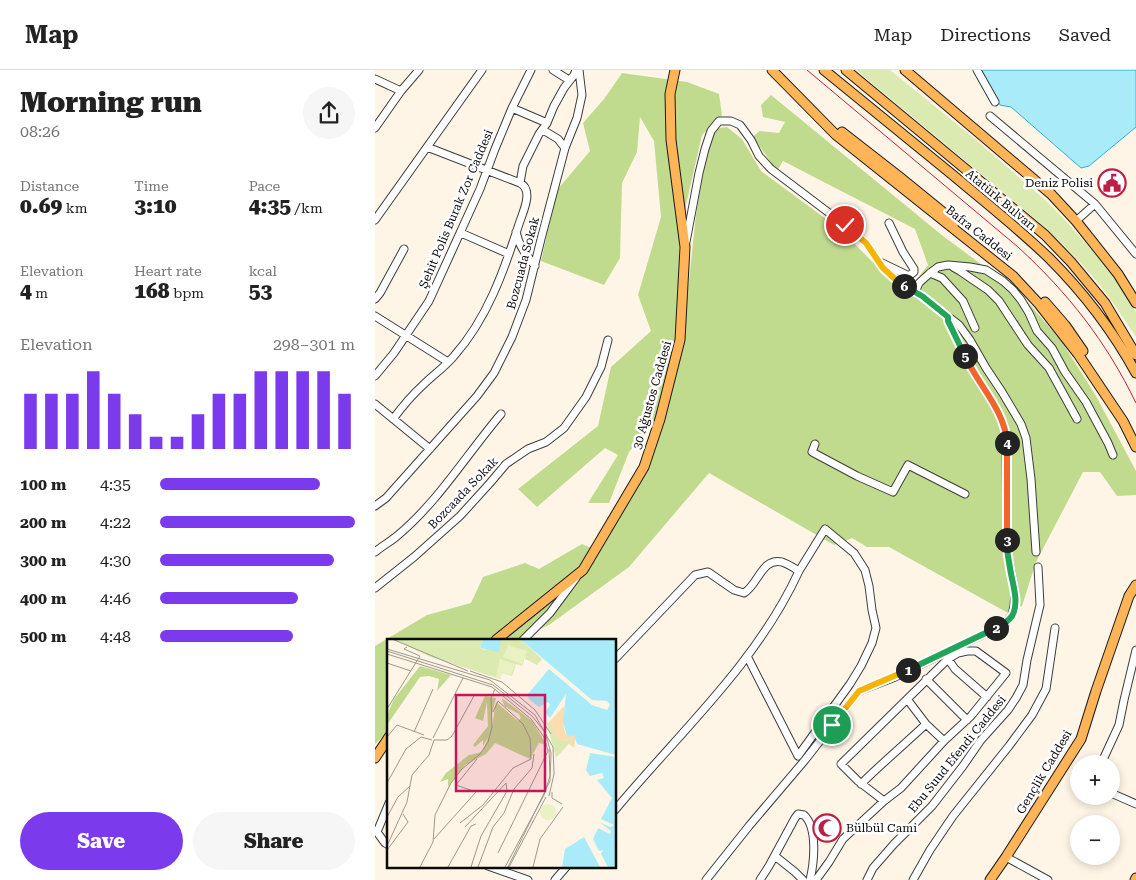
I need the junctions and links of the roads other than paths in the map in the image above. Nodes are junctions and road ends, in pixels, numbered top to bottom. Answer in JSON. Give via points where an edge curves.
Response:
{"nodes":[{"id":1,"x":419,"y":70,"type":"edge"},
{"id":2,"x":482,"y":70,"type":"edge"},
{"id":3,"x":531,"y":70,"type":"edge"},
{"id":4,"x":553,"y":70,"type":"edge"},
{"id":5,"x":577,"y":70,"type":"edge"},
{"id":6,"x":675,"y":70,"type":"edge"},
{"id":7,"x":772,"y":70,"type":"edge"},
{"id":8,"x":777,"y":70,"type":"edge"},
{"id":9,"x":824,"y":70,"type":"edge"},
{"id":10,"x":846,"y":70,"type":"edge"},
{"id":11,"x":905,"y":70,"type":"edge"},
{"id":12,"x":977,"y":70,"type":"edge"},
{"id":13,"x":375,"y":79,"type":"edge"},
{"id":14,"x":569,"y":80,"type":"junction"},
{"id":15,"x":401,"y":92,"type":"junction"},
{"id":16,"x":995,"y":102,"type":"dead end"},
{"id":17,"x":512,"y":108,"type":"junction"},
{"id":18,"x":990,"y":116,"type":"dead end"},
{"id":19,"x":547,"y":123,"type":"junction"},
{"id":20,"x":375,"y":128,"type":"edge"},
{"id":21,"x":543,"y":130,"type":"junction"},
{"id":22,"x":427,"y":147,"type":"junction"},
{"id":23,"x":565,"y":148,"type":"junction"},
{"id":24,"x":487,"y":170,"type":"junction"},
{"id":25,"x":519,"y":183,"type":"junction"},
{"id":26,"x":1095,"y":204,"type":"junction"},
{"id":27,"x":375,"y":220,"type":"edge"},
{"id":28,"x":1076,"y":221,"type":"junction"},
{"id":29,"x":889,"y":223,"type":"dead end"},
{"id":30,"x":516,"y":232,"type":"junction"},
{"id":31,"x":461,"y":233,"type":"junction"},
{"id":32,"x":685,"y":247,"type":"junction"},
{"id":33,"x":404,"y":248,"type":"dead end"},
{"id":34,"x":509,"y":254,"type":"junction"},
{"id":35,"x":1136,"y":254,"type":"edge"},
{"id":36,"x":880,"y":262,"type":"junction"},
{"id":37,"x":948,"y":265,"type":"junction"},
{"id":38,"x":535,"y":266,"type":"junction"},
{"id":39,"x":930,"y":273,"type":"junction"},
{"id":40,"x":915,"y":292,"type":"junction"},
{"id":41,"x":375,"y":299,"type":"edge"},
{"id":42,"x":1136,"y":303,"type":"edge"},
{"id":43,"x":375,"y":316,"type":"edge"},
{"id":44,"x":948,"y":317,"type":"junction"},
{"id":45,"x":975,"y":328,"type":"dead end"},
{"id":46,"x":406,"y":336,"type":"junction"},
{"id":47,"x":608,"y":340,"type":"dead end"},
{"id":48,"x":1136,"y":355,"type":"edge"},
{"id":49,"x":448,"y":362,"type":"junction"},
{"id":50,"x":1136,"y":373,"type":"edge"},
{"id":51,"x":375,"y":376,"type":"edge"},
{"id":52,"x":375,"y":404,"type":"edge"},
{"id":53,"x":501,"y":414,"type":"dead end"},
{"id":54,"x":393,"y":419,"type":"junction"},
{"id":55,"x":1077,"y":419,"type":"dead end"},
{"id":56,"x":1136,"y":436,"type":"edge"},
{"id":57,"x":815,"y":444,"type":"dead end"},
{"id":58,"x":1136,"y":447,"type":"edge"},
{"id":59,"x":430,"y":449,"type":"junction"},
{"id":60,"x":1113,"y":455,"type":"dead end"},
{"id":61,"x":965,"y":494,"type":"dead end"},
{"id":62,"x":375,"y":506,"type":"edge"},
{"id":63,"x":375,"y":552,"type":"edge"},
{"id":64,"x":1037,"y":552,"type":"dead end"},
{"id":65,"x":1038,"y":567,"type":"dead end"},
{"id":66,"x":583,"y":570,"type":"junction"},
{"id":67,"x":799,"y":571,"type":"junction"},
{"id":68,"x":1136,"y":585,"type":"edge"},
{"id":69,"x":375,"y":588,"type":"edge"},
{"id":70,"x":1136,"y":592,"type":"edge"},
{"id":71,"x":1055,"y":628,"type":"dead end"},
{"id":72,"x":497,"y":639,"type":"edge"},
{"id":73,"x":524,"y":639,"type":"edge"},
{"id":74,"x":1136,"y":650,"type":"edge"},
{"id":75,"x":747,"y":656,"type":"junction"},
{"id":76,"x":616,"y":658,"type":"edge"},
{"id":77,"x":948,"y":659,"type":"junction"},
{"id":78,"x":1133,"y":670,"type":"edge"},
{"id":79,"x":926,"y":679,"type":"junction"},
{"id":80,"x":987,"y":697,"type":"junction"},
{"id":81,"x":907,"y":699,"type":"junction"},
{"id":82,"x":967,"y":720,"type":"junction"},
{"id":83,"x":926,"y":724,"type":"junction"},
{"id":84,"x":387,"y":740,"type":"edge"},
{"id":85,"x":944,"y":741,"type":"junction"},
{"id":86,"x":1105,"y":755,"type":"edge"},
{"id":87,"x":375,"y":758,"type":"edge"},
{"id":88,"x":861,"y":784,"type":"junction"},
{"id":89,"x":1120,"y":796,"type":"edge"},
{"id":90,"x":885,"y":802,"type":"junction"},
{"id":91,"x":1135,"y":802,"type":"edge"},
{"id":92,"x":387,"y":808,"type":"edge"},
{"id":93,"x":616,"y":809,"type":"edge"},
{"id":94,"x":376,"y":832,"type":"edge"},
{"id":95,"x":387,"y":844,"type":"edge"},
{"id":96,"x":775,"y":856,"type":"junction"},
{"id":97,"x":1009,"y":858,"type":"junction"},
{"id":98,"x":494,"y":868,"type":"edge"},
{"id":99,"x":565,"y":868,"type":"edge"},
{"id":100,"x":528,"y":880,"type":"edge"},
{"id":101,"x":555,"y":880,"type":"edge"},
{"id":102,"x":706,"y":880,"type":"edge"},
{"id":103,"x":760,"y":880,"type":"edge"},
{"id":104,"x":803,"y":880,"type":"edge"},
{"id":105,"x":811,"y":880,"type":"edge"},
{"id":106,"x":816,"y":880,"type":"edge"},
{"id":107,"x":867,"y":880,"type":"edge"},
{"id":108,"x":913,"y":880,"type":"edge"},
{"id":109,"x":989,"y":880,"type":"edge"},
{"id":110,"x":997,"y":880,"type":"edge"},
{"id":111,"x":1047,"y":880,"type":"edge"}],
"edges":[{"from":1,"to":15,"type":"street"},
{"from":2,"to":22,"type":"street"},
{"from":3,"to":17,"type":"street","name":"Şehit Polis Burak Zor Caddesi"},
{"from":4,"to":14,"type":"street"},
{"from":5,"to":14,"type":"street"},
{"from":5,"to":23,"type":"street","name":"Bozcuada Sokak","via":[[582,95]]},
{"from":6,"to":32,"type":"main road","name":"30 Ağustos Caddesi","via":[[670,94],[671,140]]},
{"from":7,"to":58,"type":"main road","name":"Bafra Caddesi","via":[[836,135],[1013,276],[1078,354],[1123,421]]},
{"from":8,"to":56,"type":"main road","name":"Bafra Caddesi","via":[[842,133],[1018,273],[1065,325],[1119,404]]},
{"from":9,"to":50,"type":"main road","name":"Atatürk Bulvarı","via":[[1049,259],[1102,320]]},
{"from":10,"to":48,"type":"main road","name":"Atatürk Bulvarı","via":[[1045,235],[1105,303]]},
{"from":11,"to":28,"type":"main road","via":[[1051,194]]},
{"from":12,"to":16,"type":"street"},
{"from":13,"to":15,"type":"street"},
{"from":14,"to":19,"type":"street"},
{"from":15,"to":20,"type":"street"},
{"from":17,"to":19,"type":"street"},
{"from":17,"to":24,"type":"street","name":"Şehit Polis Burak Zor Caddesi"},
{"from":18,"to":26,"type":"street"},
{"from":19,"to":21,"type":"street"},
{"from":21,"to":23,"type":"street","via":[[558,139]]},
{"from":21,"to":25,"type":"street","via":[[523,166]]},
{"from":22,"to":24,"type":"street"},
{"from":22,"to":27,"type":"street"},
{"from":23,"to":38,"type":"street","name":"Bozcuada Sokak"},
{"from":24,"to":25,"type":"street"},
{"from":24,"to":31,"type":"street","name":"Şehit Polis Burak Zor Caddesi"},
{"from":25,"to":30,"type":"street","via":[[527,190],[527,197]]},
{"from":26,"to":28,"type":"street"},
{"from":26,"to":35,"type":"street"},
{"from":28,"to":42,"type":"main road","via":[[1118,274]]},
{"from":29,"to":36,"type":"street","via":[[914,268],[913,272],[907,275]]},
{"from":30,"to":34,"type":"street"},
{"from":30,"to":38,"type":"street","via":[[518,243]]},
{"from":31,"to":34,"type":"street"},
{"from":31,"to":46,"type":"street","name":"Şehit Polis Burak Zor Caddesi","via":[[429,301]]},
{"from":32,"to":36,"type":"street","via":[[699,173],[711,132],[719,121],[731,121],[740,125],[771,170],[845,225],[866,243]]},
{"from":32,"to":66,"type":"main road","name":"30 Ağustos Caddesi","via":[[681,340],[660,419],[644,467]]},
{"from":33,"to":41,"type":"street"},
{"from":34,"to":49,"type":"street","via":[[480,320]]},
{"from":36,"to":40,"type":"street","via":[[895,279]]},
{"from":37,"to":39,"type":"street"},
{"from":37,"to":55,"type":"street","via":[[988,290],[999,301],[1028,345],[1049,368]]},
{"from":37,"to":60,"type":"street","via":[[986,270],[1013,290],[1086,402]]},
{"from":38,"to":59,"type":"street","name":"Bozcuada Sokak","via":[[512,338],[494,373]]},
{"from":39,"to":40,"type":"street"},
{"from":39,"to":45,"type":"street","via":[[942,278],[963,302]]},
{"from":40,"to":44,"type":"street"},
{"from":43,"to":46,"type":"street"},
{"from":44,"to":64,"type":"street","via":[[970,340],[1021,424],[1028,451]]},
{"from":44,"to":102,"type":"street","via":[[969,366],[997,410],[1007,435],[1007,551],[1015,592],[1012,615],[1005,624],[859,691]]},
{"from":46,"to":49,"type":"street"},
{"from":46,"to":51,"type":"street","name":"Şehit Polis Burak Zor Caddesi"},
{"from":47,"to":69,"type":"street","name":"Bozcaada Sokak","via":[[598,374],[564,428],[506,464],[460,516]]},
{"from":49,"to":54,"type":"street"},
{"from":52,"to":54,"type":"street"},
{"from":53,"to":63,"type":"street","via":[[421,513]]},
{"from":54,"to":59,"type":"street"},
{"from":57,"to":61,"type":"street","via":[[812,452],[893,492],[908,465]]},
{"from":59,"to":62,"type":"street","name":"Bozcuada Sokak"},
{"from":65,"to":107,"type":"street","name":"Ebu Suud Efendi Caddesi","via":[[1040,605],[1023,685],[1017,698],[932,806],[873,868]]},
{"from":66,"to":72,"type":"main road","name":"30 Ağustos Caddesi"},
{"from":66,"to":73,"type":"street","via":[[550,613]]},
{"from":67,"to":75,"type":"street","via":[[790,591]]},
{"from":67,"to":75,"type":"street","via":[[825,529],[854,553],[865,570],[876,628],[861,666],[798,756]]},
{"from":67,"to":76,"type":"street","via":[[781,562],[771,563],[744,593],[708,572],[695,575]]},
{"from":68,"to":97,"type":"main road","name":"Gençlik Caddesi","via":[[1129,596],[1081,739]]},
{"from":70,"to":97,"type":"main road","name":"Gençlik Caddesi","via":[[1117,639],[1085,739]]},
{"from":71,"to":108,"type":"street","via":[[1046,689],[1032,715],[953,816]]},
{"from":74,"to":78,"type":"street"},
{"from":75,"to":93,"type":"street"},
{"from":77,"to":79,"type":"street"},
{"from":77,"to":80,"type":"street"},
{"from":77,"to":80,"type":"street","via":[[958,653],[976,650],[1007,674]]},
{"from":78,"to":86,"type":"street","via":[[1119,725]]},
{"from":79,"to":81,"type":"street"},
{"from":79,"to":82,"type":"street"},
{"from":80,"to":82,"type":"street"},
{"from":81,"to":83,"type":"street"},
{"from":81,"to":88,"type":"street","via":[[841,764]]},
{"from":82,"to":85,"type":"street"},
{"from":83,"to":85,"type":"street"},
{"from":83,"to":88,"type":"street"},
{"from":84,"to":87,"type":"main road"},
{"from":85,"to":90,"type":"street"},
{"from":88,"to":90,"type":"street"},
{"from":89,"to":91,"type":"street"},
{"from":90,"to":106,"type":"street","via":[[843,839]]},
{"from":92,"to":94,"type":"street"},
{"from":94,"to":95,"type":"street"},
{"from":96,"to":103,"type":"street"},
{"from":96,"to":104,"type":"street"},
{"from":96,"to":105,"type":"street","via":[[795,818],[798,814],[804,815],[809,822],[814,846]]},
{"from":97,"to":109,"type":"main road","name":"Gençlik Caddesi"},
{"from":97,"to":110,"type":"main road","name":"Gençlik Caddesi"},
{"from":97,"to":111,"type":"street"},
{"from":98,"to":100,"type":"street"},
{"from":99,"to":101,"type":"street"}]}
